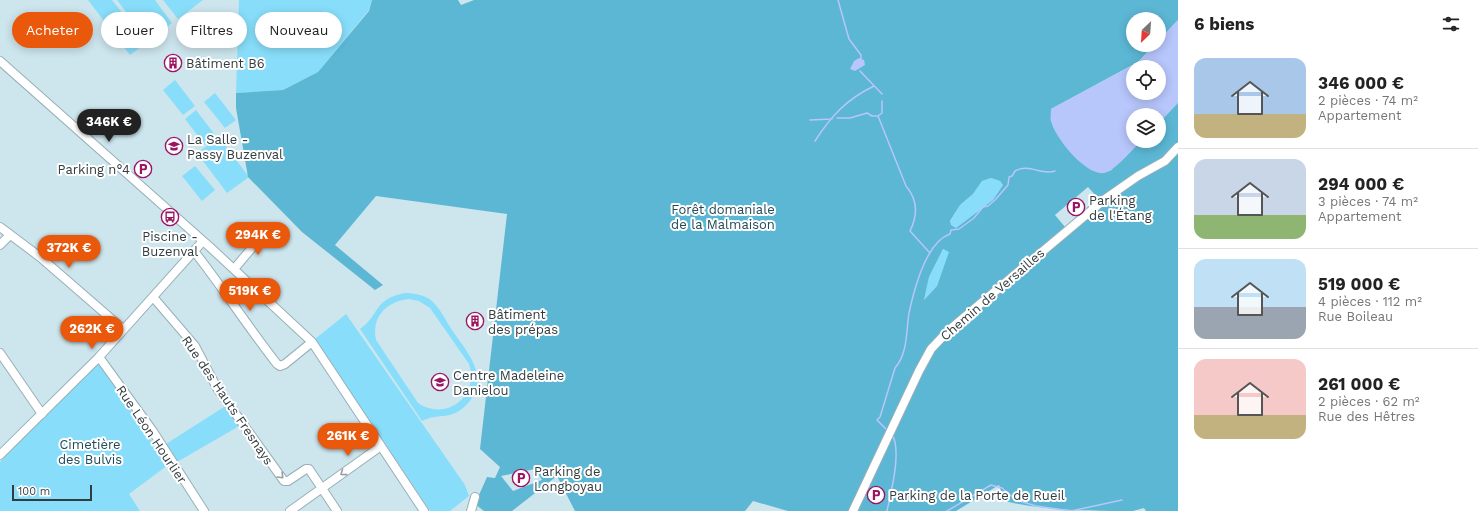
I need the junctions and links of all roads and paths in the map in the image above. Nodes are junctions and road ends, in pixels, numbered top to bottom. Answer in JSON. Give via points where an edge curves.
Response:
{"nodes":[{"id":1,"x":0,"y":61,"type":"edge"},
{"id":2,"x":1178,"y":147,"type":"edge"},
{"id":3,"x":0,"y":227,"type":"edge"},
{"id":4,"x":268,"y":230,"type":"dead end"},
{"id":5,"x":10,"y":234,"type":"junction"},
{"id":6,"x":203,"y":241,"type":"junction"},
{"id":7,"x":0,"y":245,"type":"edge"},
{"id":8,"x":194,"y":251,"type":"junction"},
{"id":9,"x":234,"y":269,"type":"junction"},
{"id":10,"x":153,"y":297,"type":"junction"},
{"id":11,"x":124,"y":329,"type":"junction"},
{"id":12,"x":312,"y":342,"type":"junction"},
{"id":13,"x":0,"y":353,"type":"edge"},
{"id":14,"x":99,"y":358,"type":"junction"},
{"id":15,"x":42,"y":414,"type":"junction"},
{"id":16,"x":381,"y":446,"type":"junction"},
{"id":17,"x":0,"y":455,"type":"edge"},
{"id":18,"x":322,"y":489,"type":"junction"},
{"id":19,"x":475,"y":497,"type":"dead end"},
{"id":20,"x":204,"y":511,"type":"edge"},
{"id":21,"x":290,"y":511,"type":"edge"},
{"id":22,"x":337,"y":511,"type":"edge"},
{"id":23,"x":424,"y":511,"type":"edge"},
{"id":24,"x":471,"y":511,"type":"edge"},
{"id":25,"x":853,"y":511,"type":"edge"}],
"edges":[{"from":1,"to":6,"type":"street"},
{"from":2,"to":25,"type":"street","name":"Chemin de Versailles","via":[[1165,161],[1124,185],[1069,227],[949,330],[931,349],[908,391]]},
{"from":3,"to":5,"type":"street"},
{"from":4,"to":9,"type":"street"},
{"from":5,"to":7,"type":"street"},
{"from":5,"to":11,"type":"street"},
{"from":6,"to":8,"type":"street"},
{"from":6,"to":9,"type":"street"},
{"from":8,"to":10,"type":"street"},
{"from":8,"to":12,"type":"street","via":[[277,364],[285,364]]},
{"from":9,"to":12,"type":"street"},
{"from":10,"to":11,"type":"street"},
{"from":10,"to":18,"type":"street","name":"Rue des Hauts Fresnays","one_way":true,"via":[[195,346],[217,388],[284,481],[309,469]]},
{"from":11,"to":14,"type":"street"},
{"from":12,"to":16,"type":"street"},
{"from":13,"to":15,"type":"street"},
{"from":14,"to":15,"type":"street"},
{"from":14,"to":20,"type":"street","name":"Rue Léon Hourlier","via":[[152,430]]},
{"from":15,"to":17,"type":"street"},
{"from":16,"to":18,"type":"street","one_way":true},
{"from":16,"to":23,"type":"street"},
{"from":18,"to":21,"type":"street"},
{"from":18,"to":22,"type":"street","name":"Rue des Hauts Fresnays"},
{"from":19,"to":24,"type":"street"}]}
